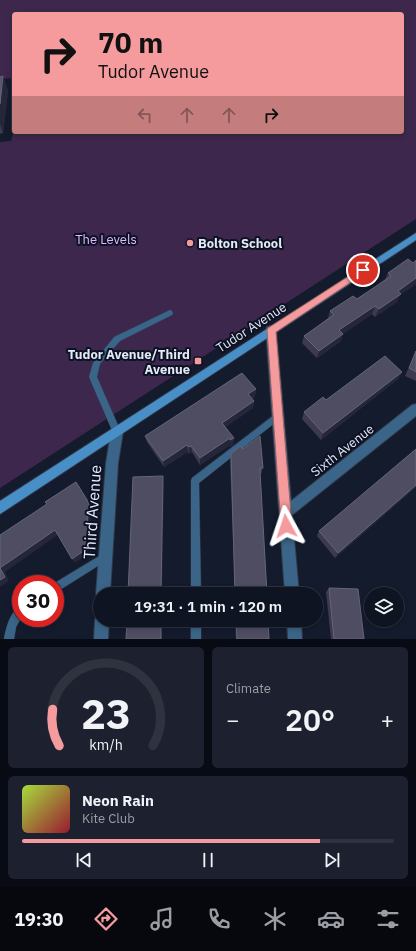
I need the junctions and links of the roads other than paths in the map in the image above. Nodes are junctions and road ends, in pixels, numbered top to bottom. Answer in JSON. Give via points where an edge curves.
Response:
{"nodes":[{"id":1,"x":416,"y":236,"type":"edge"},
{"id":2,"x":170,"y":313,"type":"dead end"},
{"id":3,"x":271,"y":330,"type":"junction"},
{"id":4,"x":416,"y":409,"type":"edge"},
{"id":5,"x":278,"y":416,"type":"junction"},
{"id":6,"x":117,"y":432,"type":"junction"},
{"id":7,"x":0,"y":508,"type":"edge"},
{"id":8,"x":285,"y":513,"type":"junction"},
{"id":9,"x":106,"y":556,"type":"junction"},
{"id":10,"x":64,"y":582,"type":"edge"},
{"id":11,"x":104,"y":587,"type":"edge"},
{"id":12,"x":196,"y":587,"type":"edge"},
{"id":13,"x":291,"y":587,"type":"edge"},
{"id":14,"x":12,"y":623,"type":"edge"},
{"id":15,"x":102,"y":627,"type":"edge"},
{"id":16,"x":196,"y":627,"type":"edge"},
{"id":17,"x":294,"y":627,"type":"edge"},
{"id":18,"x":9,"y":639,"type":"edge"},
{"id":19,"x":101,"y":639,"type":"edge"},
{"id":20,"x":196,"y":639,"type":"edge"},
{"id":21,"x":295,"y":639,"type":"edge"}],
"edges":[{"from":1,"to":3,"type":"main road","name":"Tudor Avenue"},
{"from":2,"to":6,"type":"lane","via":[[117,339],[97,364],[93,377]]},
{"from":3,"to":5,"type":"street"},
{"from":3,"to":6,"type":"main road","name":"Tudor Avenue"},
{"from":4,"to":8,"type":"street","name":"Sixth Avenue"},
{"from":5,"to":8,"type":"street"},
{"from":5,"to":12,"type":"lane","via":[[196,481]]},
{"from":6,"to":7,"type":"main road","name":"Tudor Avenue"},
{"from":6,"to":9,"type":"street","name":"Third Avenue","via":[[112,463]]},
{"from":8,"to":13,"type":"street"},
{"from":9,"to":10,"type":"lane"},
{"from":9,"to":11,"type":"street","name":"Third Avenue"},
{"from":14,"to":18,"type":"lane"},
{"from":15,"to":19,"type":"street"},
{"from":16,"to":20,"type":"lane"},
{"from":17,"to":21,"type":"street"}]}
